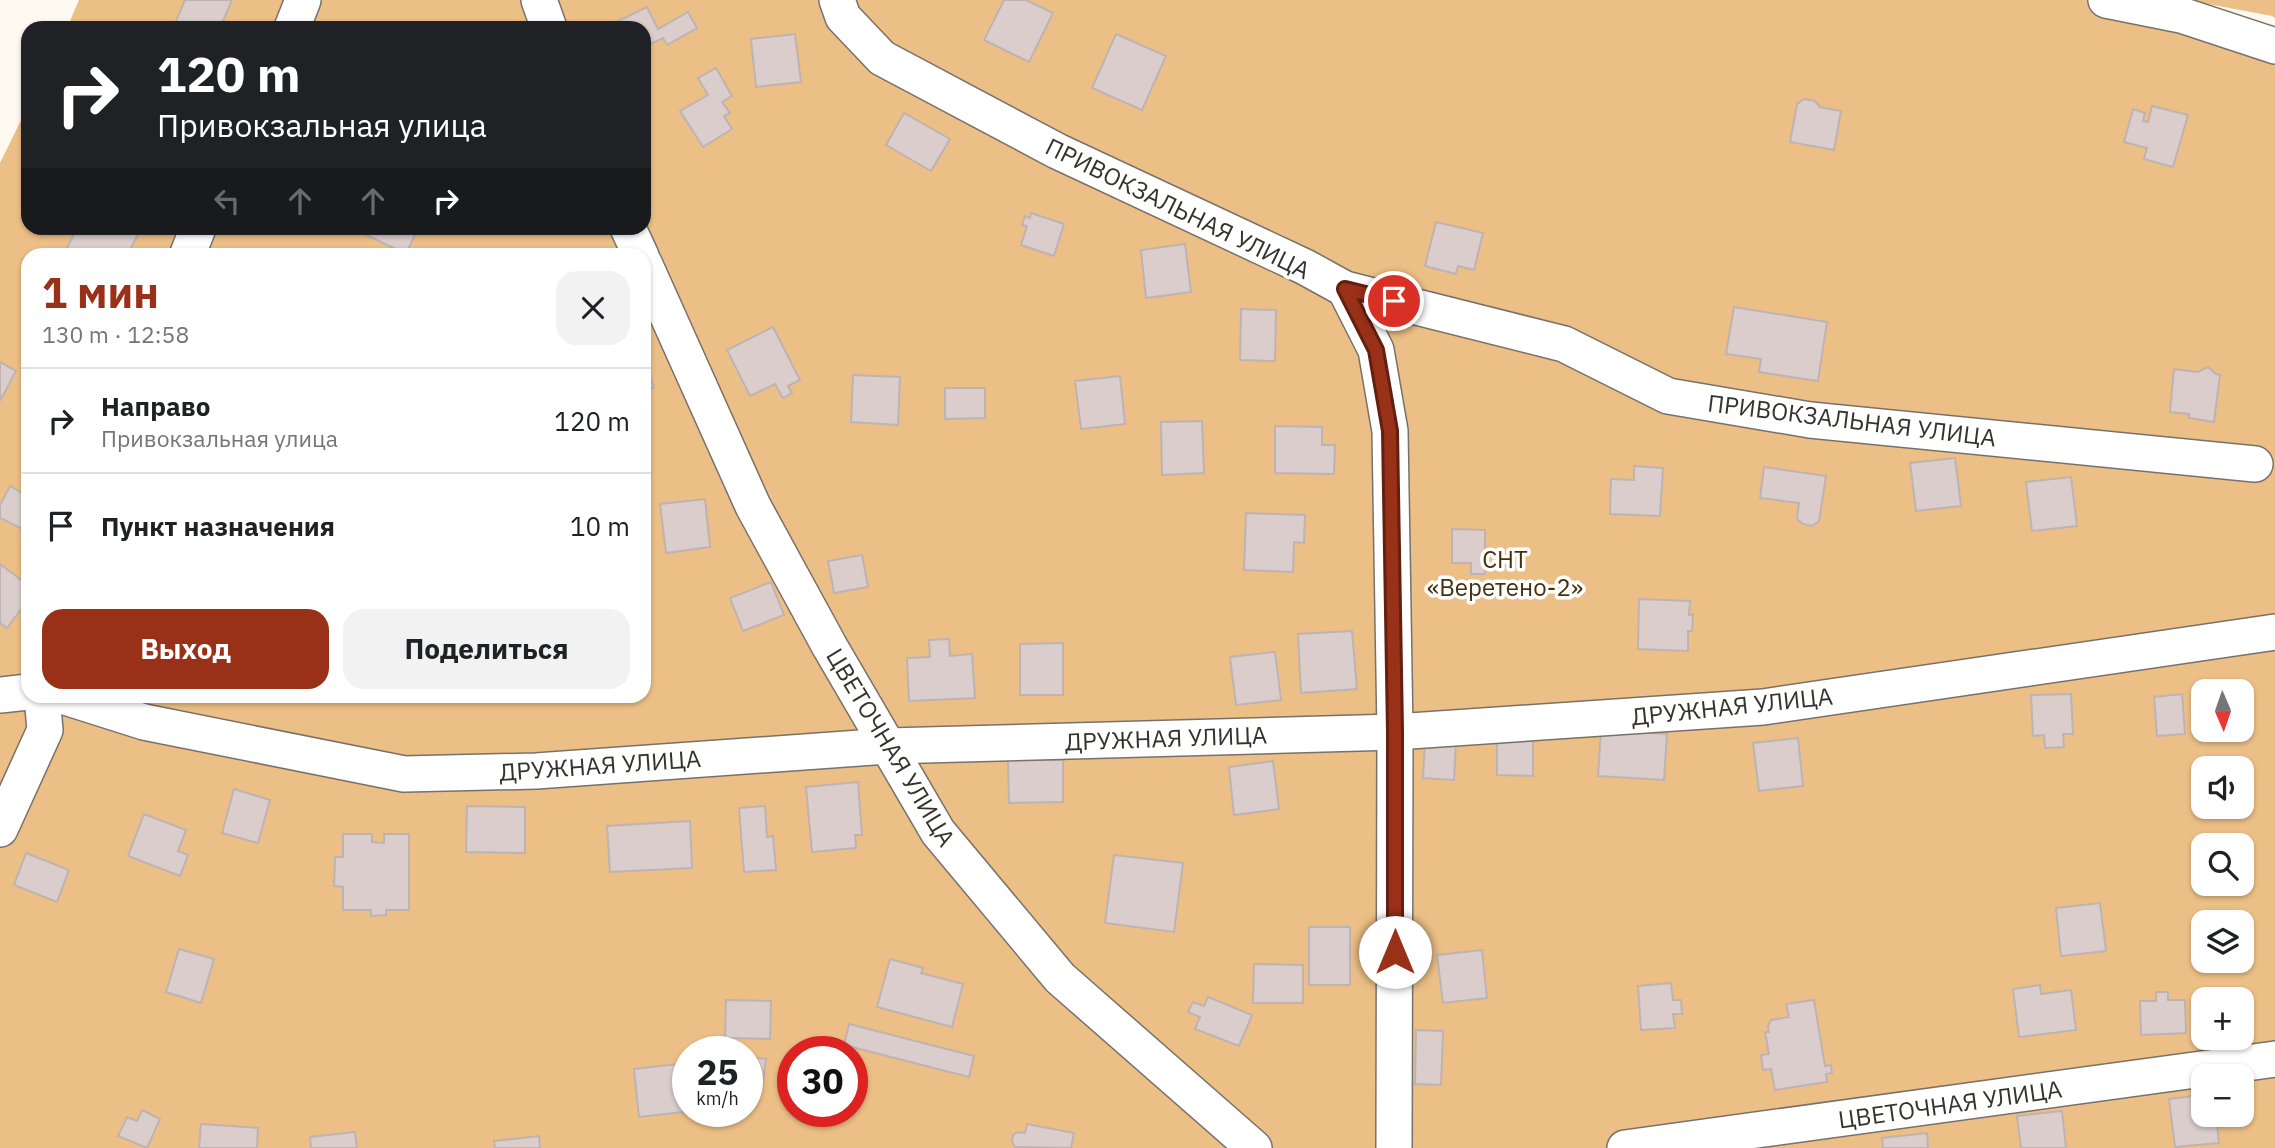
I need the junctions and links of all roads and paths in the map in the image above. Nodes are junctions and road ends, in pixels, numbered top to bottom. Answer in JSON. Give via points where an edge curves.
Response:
{"nodes":[{"id":1,"x":303,"y":0,"type":"edge"},
{"id":2,"x":539,"y":0,"type":"edge"},
{"id":3,"x":837,"y":0,"type":"edge"},
{"id":4,"x":2106,"y":0,"type":"edge"},
{"id":5,"x":295,"y":21,"type":"edge"},
{"id":6,"x":546,"y":21,"type":"edge"},
{"id":7,"x":2275,"y":46,"type":"edge"},
{"id":8,"x":651,"y":279,"type":"edge"},
{"id":9,"x":1345,"y":289,"type":"junction"},
{"id":10,"x":2255,"y":464,"type":"dead end"},
{"id":11,"x":2275,"y":632,"type":"edge"},
{"id":12,"x":21,"y":693,"type":"edge"},
{"id":13,"x":0,"y":695,"type":"edge"},
{"id":14,"x":43,"y":703,"type":"edge"},
{"id":15,"x":84,"y":703,"type":"edge"},
{"id":16,"x":1395,"y":732,"type":"junction"},
{"id":17,"x":888,"y":746,"type":"junction"},
{"id":18,"x":0,"y":829,"type":"edge"},
{"id":19,"x":2275,"y":1059,"type":"edge"},
{"id":20,"x":1254,"y":1148,"type":"edge"},
{"id":21,"x":1394,"y":1148,"type":"edge"},
{"id":22,"x":1625,"y":1148,"type":"edge"}],
"edges":[{"from":1,"to":5,"type":"street"},
{"from":2,"to":6,"type":"street"},
{"from":3,"to":9,"type":"street","name":"ПРИВОКЗАЛЬНАЯ УЛИЦА","via":[[843,17],[882,58],[1057,151]]},
{"from":4,"to":7,"type":"street","via":[[2181,15]]},
{"from":8,"to":17,"type":"street","name":"ЦВЕТОЧНАЯ УЛИЦА","via":[[753,506]]},
{"from":9,"to":10,"type":"street","name":"ПРИВОКЗАЛЬНАЯ УЛИЦА","via":[[1564,344],[1668,396],[1810,420]]},
{"from":9,"to":16,"type":"street","via":[[1376,350],[1390,431]]},
{"from":11,"to":16,"type":"street","name":"ДРУЖНАЯ УЛИЦА","via":[[1763,707]]},
{"from":12,"to":13,"type":"street"},
{"from":14,"to":18,"type":"street","via":[[45,730]]},
{"from":15,"to":17,"type":"street","name":"ДРУЖНАЯ УЛИЦА","via":[[144,722],[404,775],[536,771]]},
{"from":16,"to":17,"type":"street","name":"ДРУЖНАЯ УЛИЦА"},
{"from":16,"to":21,"type":"street"},
{"from":17,"to":20,"type":"street","name":"ЦВЕТОЧНАЯ УЛИЦА","via":[[938,832],[1060,978]]},
{"from":19,"to":22,"type":"street","name":"ЦВЕТОЧНАЯ УЛИЦА"}]}
